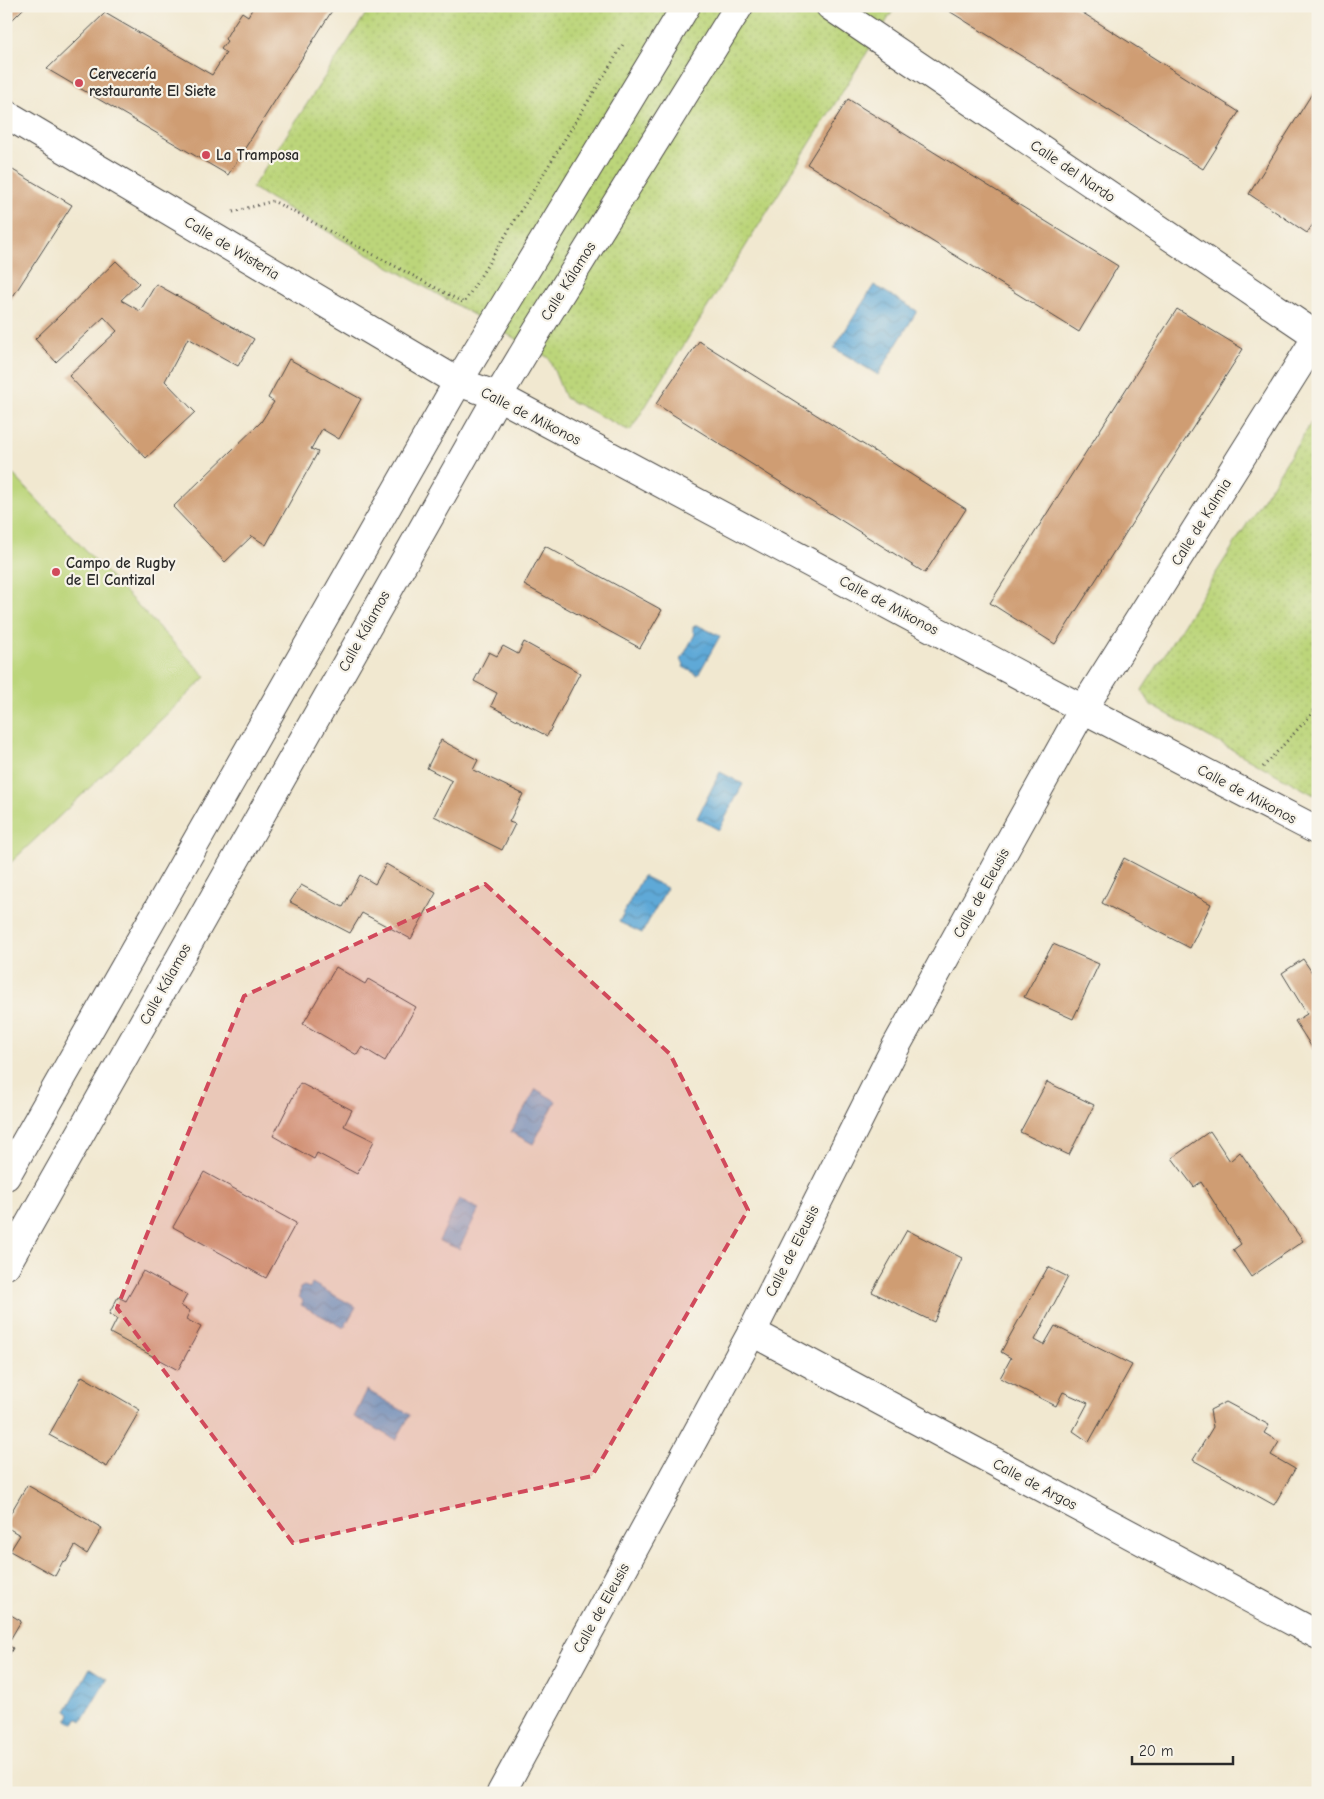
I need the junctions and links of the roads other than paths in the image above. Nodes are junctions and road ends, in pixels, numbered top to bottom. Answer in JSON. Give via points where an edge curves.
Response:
{"nodes":[{"id":1,"x":686,"y":6,"type":"edge"},
{"id":2,"x":739,"y":6,"type":"edge"},
{"id":3,"x":830,"y":6,"type":"edge"},
{"id":4,"x":6,"y":114,"type":"edge"},
{"id":5,"x":1317,"y":335,"type":"edge"},
{"id":6,"x":458,"y":382,"type":"junction"},
{"id":7,"x":498,"y":396,"type":"junction"},
{"id":8,"x":1083,"y":709,"type":"junction"},
{"id":9,"x":1318,"y":831,"type":"edge"},
{"id":10,"x":6,"y":1176,"type":"edge"},
{"id":11,"x":6,"y":1265,"type":"edge"},
{"id":12,"x":752,"y":1332,"type":"junction"},
{"id":13,"x":1318,"y":1635,"type":"edge"},
{"id":14,"x":501,"y":1793,"type":"edge"}],
"edges":[{"from":1,"to":6,"type":"street"},
{"from":2,"to":7,"type":"street","name":"Calle Kálamos"},
{"from":3,"to":5,"type":"street","name":"Calle del Nardo"},
{"from":4,"to":6,"type":"street","name":"Calle de Wisteria"},
{"from":5,"to":8,"type":"street","name":"Calle de Kalmia"},
{"from":6,"to":7,"type":"street","name":"Calle de Mikonos"},
{"from":6,"to":10,"type":"street"},
{"from":7,"to":8,"type":"street","name":"Calle de Mikonos"},
{"from":7,"to":11,"type":"street","name":"Calle Kálamos"},
{"from":8,"to":9,"type":"street","name":"Calle de Mikonos"},
{"from":8,"to":12,"type":"street","name":"Calle de Eleusis","via":[[895,1048]]},
{"from":12,"to":13,"type":"street","name":"Calle de Argos"},
{"from":12,"to":14,"type":"street","name":"Calle de Eleusis"}]}
